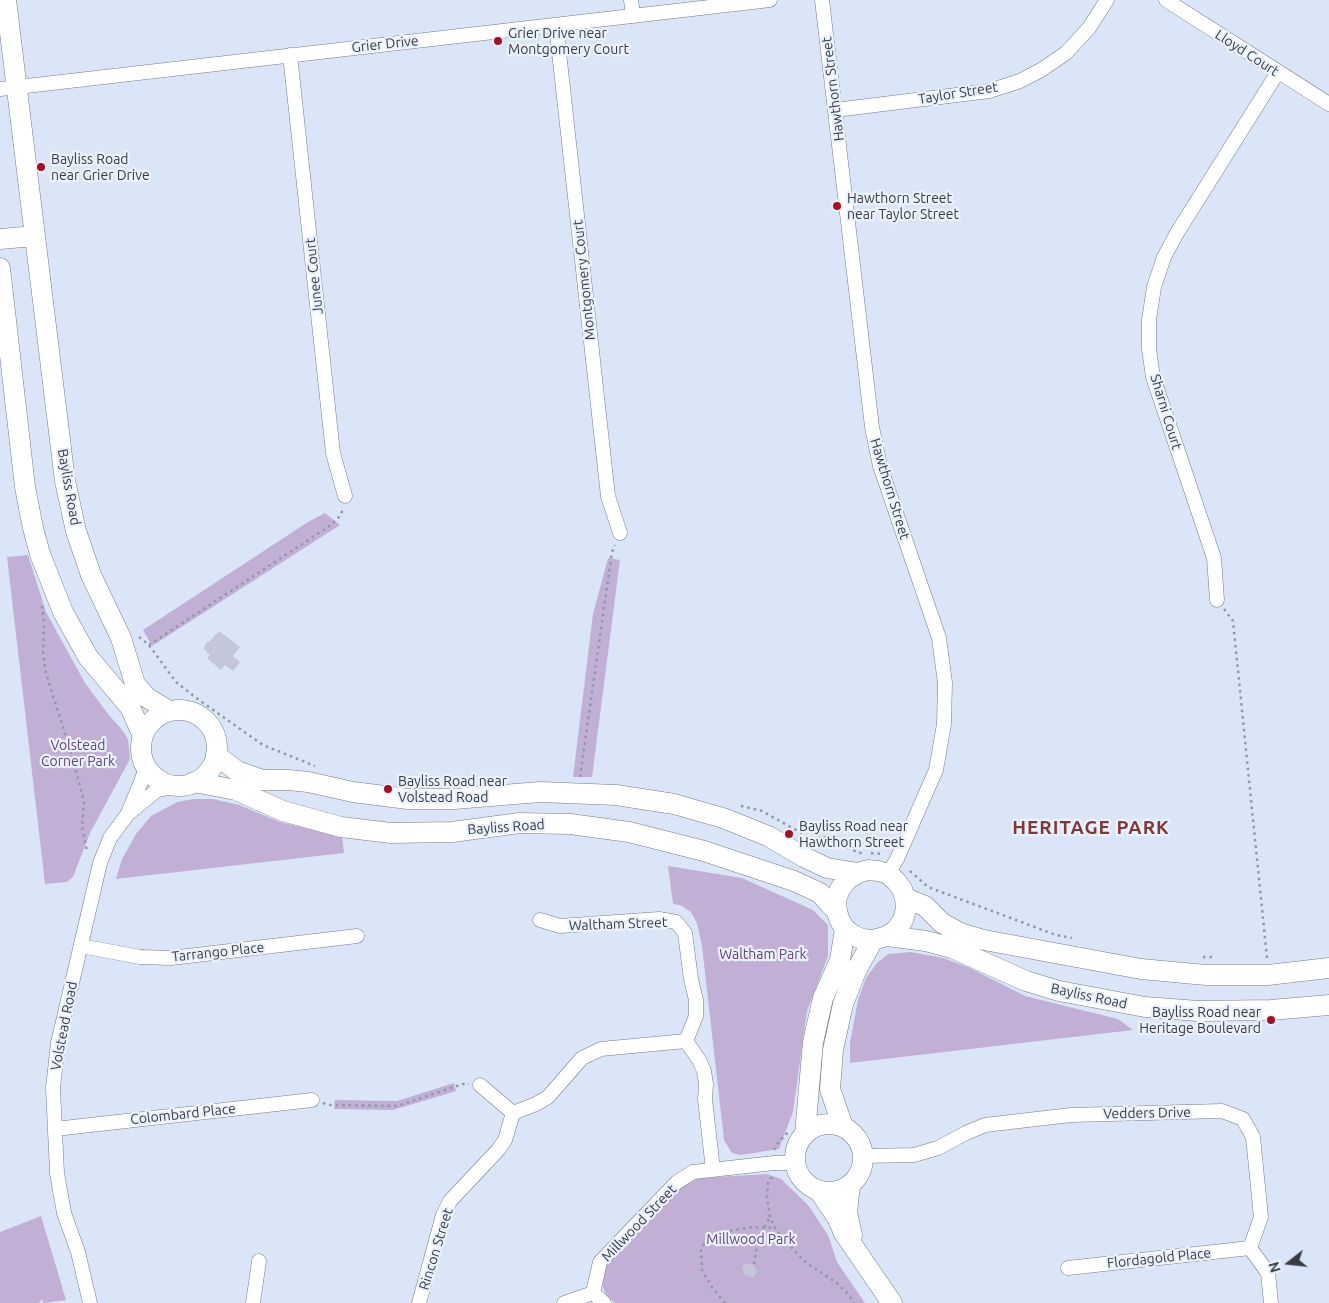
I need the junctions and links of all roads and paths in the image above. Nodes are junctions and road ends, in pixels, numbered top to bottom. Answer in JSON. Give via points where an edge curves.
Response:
{"nodes":[{"id":1,"x":6,"y":0,"type":"edge"},
{"id":2,"x":631,"y":0,"type":"edge"},
{"id":3,"x":770,"y":0,"type":"edge"},
{"id":4,"x":822,"y":0,"type":"edge"},
{"id":5,"x":1107,"y":0,"type":"edge"},
{"id":6,"x":1166,"y":0,"type":"edge"},
{"id":7,"x":633,"y":16,"type":"junction"},
{"id":8,"x":556,"y":25,"type":"junction"},
{"id":9,"x":290,"y":55,"type":"junction"},
{"id":10,"x":1278,"y":72,"type":"junction"},
{"id":11,"x":9,"y":88,"type":"edge"},
{"id":12,"x":1329,"y":104,"type":"edge"},
{"id":13,"x":835,"y":110,"type":"junction"},
{"id":14,"x":35,"y":236,"type":"junction"},
{"id":15,"x":0,"y":239,"type":"edge"},
{"id":16,"x":0,"y":268,"type":"edge"},
{"id":17,"x":346,"y":496,"type":"joint"},
{"id":18,"x":620,"y":534,"type":"joint"},
{"id":19,"x":1217,"y":600,"type":"joint"},
{"id":20,"x":42,"y":605,"type":"dead end"},
{"id":21,"x":149,"y":645,"type":"dead end"},
{"id":22,"x":169,"y":711,"type":"junction"},
{"id":23,"x":143,"y":736,"type":"junction"},
{"id":24,"x":216,"y":755,"type":"junction"},
{"id":25,"x":146,"y":766,"type":"junction"},
{"id":26,"x":580,"y":778,"type":"dead end"},
{"id":27,"x":187,"y":784,"type":"junction"},
{"id":28,"x":127,"y":815,"type":"junction"},
{"id":29,"x":87,"y":851,"type":"dead end"},
{"id":30,"x":858,"y":873,"type":"junction"},
{"id":31,"x":888,"y":874,"type":"junction"},
{"id":32,"x":905,"y":898,"type":"junction"},
{"id":33,"x":540,"y":920,"type":"dead end"},
{"id":34,"x":841,"y":921,"type":"junction"},
{"id":35,"x":357,"y":936,"type":"dead end"},
{"id":36,"x":880,"y":938,"type":"junction"},
{"id":37,"x":81,"y":946,"type":"junction"},
{"id":38,"x":1329,"y":968,"type":"edge"},
{"id":39,"x":1268,"y":975,"type":"junction"},
{"id":40,"x":1329,"y":1005,"type":"edge"},
{"id":41,"x":686,"y":1041,"type":"junction"},
{"id":42,"x":480,"y":1084,"type":"joint"},
{"id":43,"x":312,"y":1100,"type":"joint"},
{"id":44,"x":512,"y":1113,"type":"junction"},
{"id":45,"x":843,"y":1127,"type":"junction"},
{"id":46,"x":54,"y":1129,"type":"junction"},
{"id":47,"x":805,"y":1134,"type":"junction"},
{"id":48,"x":863,"y":1156,"type":"junction"},
{"id":49,"x":795,"y":1163,"type":"junction"},
{"id":50,"x":713,"y":1170,"type":"junction"},
{"id":51,"x":850,"y":1185,"type":"junction"},
{"id":52,"x":819,"y":1191,"type":"junction"},
{"id":53,"x":770,"y":1216,"type":"dead end"},
{"id":54,"x":763,"y":1227,"type":"junction"},
{"id":55,"x":776,"y":1228,"type":"dead end"},
{"id":56,"x":1250,"y":1248,"type":"junction"},
{"id":57,"x":855,"y":1249,"type":"junction"},
{"id":58,"x":259,"y":1260,"type":"dead end"},
{"id":59,"x":754,"y":1264,"type":"dead end"},
{"id":60,"x":1068,"y":1268,"type":"dead end"},
{"id":61,"x":593,"y":1292,"type":"junction"},
{"id":62,"x":90,"y":1303,"type":"edge"},
{"id":63,"x":253,"y":1303,"type":"edge"},
{"id":64,"x":420,"y":1303,"type":"edge"},
{"id":65,"x":564,"y":1303,"type":"edge"},
{"id":66,"x":604,"y":1303,"type":"edge"},
{"id":67,"x":725,"y":1303,"type":"edge"},
{"id":68,"x":892,"y":1303,"type":"edge"},
{"id":69,"x":1271,"y":1303,"type":"edge"}],
"edges":[{"from":1,"to":11,"type":"street","name":"Bayliss Road"},
{"from":2,"to":7,"type":"street"},
{"from":3,"to":7,"type":"street","name":"Grier Drive"},
{"from":4,"to":13,"type":"street","name":"Hawthorn Street"},
{"from":5,"to":13,"type":"street","name":"Taylor Street","via":[[1089,28],[1066,53],[1020,81],[989,91]]},
{"from":6,"to":10,"type":"street","name":"Lloyd Court"},
{"from":7,"to":8,"type":"street","name":"Grier Drive"},
{"from":8,"to":9,"type":"street","name":"Grier Drive"},
{"from":8,"to":18,"type":"street","name":"Montgomery Court","via":[[608,496]]},
{"from":9,"to":11,"type":"street","name":"Grier Drive"},
{"from":9,"to":17,"type":"street","name":"Junee Court","via":[[334,453]]},
{"from":10,"to":12,"type":"street","name":"Lloyd Court"},
{"from":10,"to":19,"type":"street","name":"Sharni Court","via":[[1164,257],[1154,287],[1149,320],[1153,377],[1214,558]]},
{"from":11,"to":14,"type":"street","name":"Bayliss Road"},
{"from":13,"to":31,"type":"street","name":"Hawthorn Street","via":[[872,427],[880,466],[939,638],[945,683],[944,724],[936,770]]},
{"from":14,"to":15,"type":"street"},
{"from":14,"to":22,"type":"street","name":"Bayliss Road","via":[[65,480],[76,531],[91,575],[121,638],[135,684],[146,697]]},
{"from":16,"to":23,"type":"street","via":[[32,528],[63,612],[88,657],[130,707]]},
{"from":17,"to":21,"type":"path","via":[[341,515],[331,525]]},
{"from":18,"to":26,"type":"path","via":[[612,552]]},
{"from":19,"to":39,"type":"path","via":[[1233,621]]},
{"from":20,"to":29,"type":"path","via":[[46,673],[84,802],[82,826]]},
{"from":22,"to":23,"type":"street","via":[[158,716]]},
{"from":22,"to":24,"type":"street","name":"Bayliss Road","via":[[182,710],[205,720],[216,742]]},
{"from":23,"to":25,"type":"street","via":[[142,756]]},
{"from":24,"to":27,"type":"street","via":[[205,776]]},
{"from":24,"to":30,"type":"street","via":[[237,771],[262,780],[308,782],[408,799],[454,800],[540,792],[616,794],[674,804],[723,818],[768,836],[827,868]]},
{"from":25,"to":27,"type":"street","name":"Bayliss Road","via":[[169,784]]},
{"from":25,"to":28,"type":"street","name":"Volstead Road"},
{"from":27,"to":28,"type":"street","name":"Volstead Road","via":[[157,790]]},
{"from":27,"to":34,"type":"street","name":"Bayliss Road","via":[[236,790],[283,811],[341,827],[391,833],[452,832],[520,823],[570,824],[629,832],[704,851],[794,881],[820,894]]},
{"from":28,"to":37,"type":"street","name":"Volstead Road","via":[[110,838],[100,863]]},
{"from":30,"to":31,"type":"street","via":[[868,870]]},
{"from":30,"to":34,"type":"street","via":[[848,879],[836,900]]},
{"from":31,"to":32,"type":"street","via":[[896,880]]},
{"from":32,"to":36,"type":"street","via":[[903,920],[896,930]]},
{"from":32,"to":39,"type":"street","via":[[925,906],[942,923],[960,933],[984,940],[1141,969],[1206,975]]},
{"from":33,"to":41,"type":"street","name":"Waltham Street","via":[[560,926],[659,919],[676,922],[685,933],[696,1000],[696,1016]]},
{"from":34,"to":36,"type":"street","name":"Bayliss Road","via":[[853,936]]},
{"from":34,"to":47,"type":"street","via":[[840,960],[823,998],[813,1042]]},
{"from":35,"to":37,"type":"street","name":"Tarrango Place","via":[[171,958],[140,957]]},
{"from":36,"to":40,"type":"street","name":"Bayliss Road","via":[[926,941],[952,948],[1026,981],[1145,1007],[1198,1011]]},
{"from":36,"to":45,"type":"street","via":[[856,971],[843,1004],[833,1050],[830,1089]]},
{"from":37,"to":46,"type":"street","name":"Volstead Road","via":[[58,1043],[53,1088]]},
{"from":38,"to":39,"type":"street"},
{"from":41,"to":44,"type":"street","via":[[601,1049],[582,1058],[548,1097]]},
{"from":41,"to":50,"type":"street","via":[[704,1071]]},
{"from":42,"to":43,"type":"path","via":[[464,1084],[397,1106],[329,1105]]},
{"from":42,"to":44,"type":"street"},
{"from":43,"to":46,"type":"street","name":"Colombard Place"},
{"from":44,"to":64,"type":"street","name":"Rincon Street","via":[[505,1140],[450,1201],[443,1215]]},
{"from":45,"to":47,"type":"street","via":[[823,1124]]},
{"from":45,"to":48,"type":"street","via":[[857,1139]]},
{"from":46,"to":62,"type":"street","name":"Volstead Road","via":[[64,1213],[78,1252]]},
{"from":47,"to":49,"type":"street","via":[[797,1147]]},
{"from":48,"to":51,"type":"street","via":[[860,1172]]},
{"from":48,"to":56,"type":"street","name":"Vedders Drive","via":[[914,1155],[994,1124],[1071,1115],[1222,1111],[1243,1119],[1253,1137],[1261,1217]]},
{"from":49,"to":50,"type":"street","name":"Millwood Street"},
{"from":49,"to":52,"type":"street","via":[[803,1180]]},
{"from":50,"to":61,"type":"street","name":"Millwood Street","via":[[693,1172],[678,1182],[600,1262]]},
{"from":51,"to":52,"type":"street","via":[[835,1192]]},
{"from":51,"to":57,"type":"street","via":[[847,1212]]},
{"from":52,"to":57,"type":"street"},
{"from":53,"to":54,"type":"path"},
{"from":54,"to":55,"type":"path"},
{"from":54,"to":59,"type":"path"},
{"from":54,"to":67,"type":"path","via":[[723,1232],[705,1241],[701,1250],[702,1270],[712,1289]]},
{"from":56,"to":60,"type":"street","name":"Flordagold Place"},
{"from":56,"to":69,"type":"street","via":[[1268,1273]]},
{"from":57,"to":68,"type":"street"},
{"from":58,"to":63,"type":"street"},
{"from":61,"to":65,"type":"street"},
{"from":61,"to":66,"type":"street"}]}
